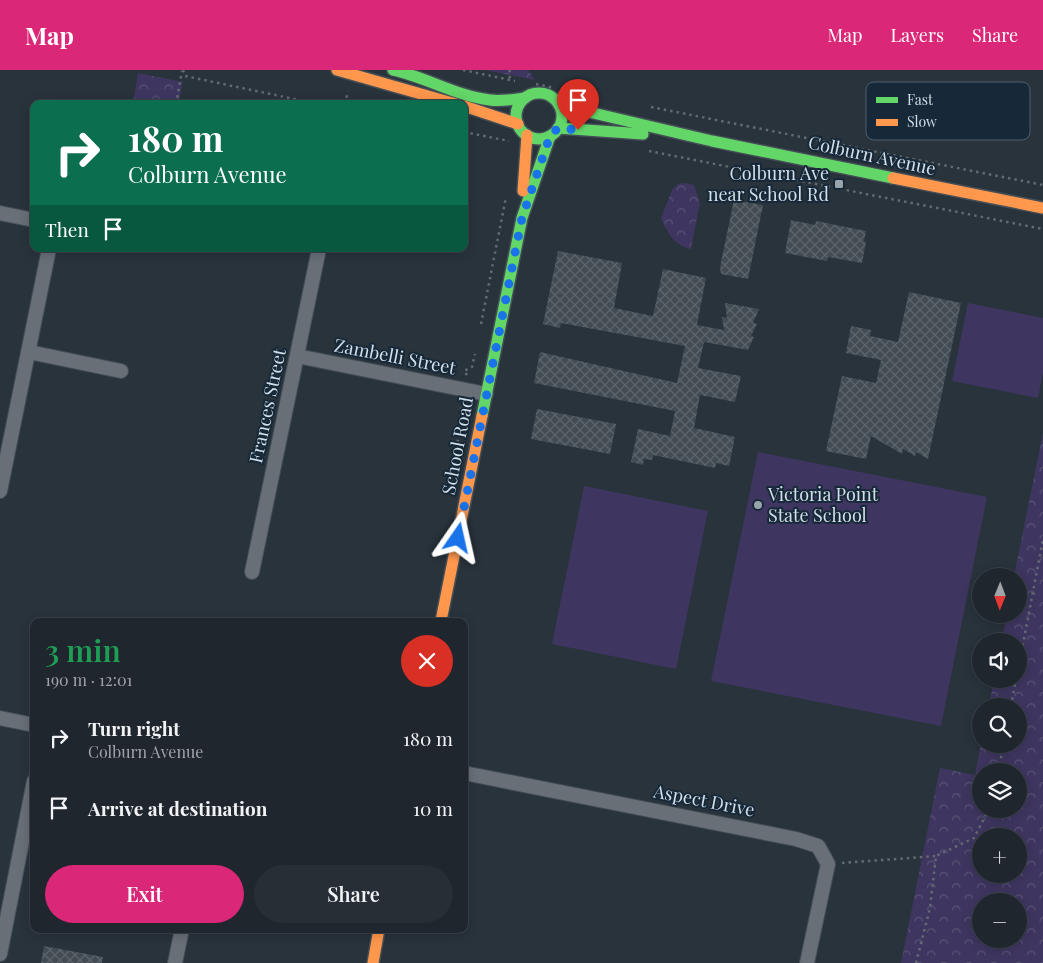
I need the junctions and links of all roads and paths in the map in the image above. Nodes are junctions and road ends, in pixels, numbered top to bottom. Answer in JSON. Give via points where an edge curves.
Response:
{"nodes":[{"id":1,"x":183,"y":70,"type":"edge"},
{"id":2,"x":337,"y":70,"type":"edge"},
{"id":3,"x":393,"y":70,"type":"edge"},
{"id":4,"x":463,"y":70,"type":"edge"},
{"id":5,"x":520,"y":81,"type":"dead end"},
{"id":6,"x":529,"y":83,"type":"dead end"},
{"id":7,"x":557,"y":89,"type":"dead end"},
{"id":8,"x":525,"y":98,"type":"junction"},
{"id":9,"x":177,"y":100,"type":"edge"},
{"id":10,"x":299,"y":100,"type":"edge"},
{"id":11,"x":442,"y":100,"type":"edge"},
{"id":12,"x":559,"y":105,"type":"junction"},
{"id":13,"x":642,"y":105,"type":"dead end"},
{"id":14,"x":468,"y":107,"type":"edge"},
{"id":15,"x":518,"y":124,"type":"junction"},
{"id":16,"x":554,"y":132,"type":"junction"},
{"id":17,"x":468,"y":133,"type":"edge"},
{"id":18,"x":527,"y":135,"type":"junction"},
{"id":19,"x":695,"y":137,"type":"junction"},
{"id":20,"x":511,"y":142,"type":"dead end"},
{"id":21,"x":643,"y":150,"type":"dead end"},
{"id":22,"x":1043,"y":185,"type":"edge"},
{"id":23,"x":507,"y":191,"type":"dead end"},
{"id":24,"x":1043,"y":208,"type":"edge"},
{"id":25,"x":0,"y":213,"type":"edge"},
{"id":26,"x":522,"y":218,"type":"junction"},
{"id":27,"x":30,"y":219,"type":"edge"},
{"id":28,"x":1043,"y":229,"type":"edge"},
{"id":29,"x":49,"y":252,"type":"edge"},
{"id":30,"x":318,"y":252,"type":"edge"},
{"id":31,"x":481,"y":326,"type":"dead end"},
{"id":32,"x":28,"y":352,"type":"junction"},
{"id":33,"x":476,"y":352,"type":"dead end"},
{"id":34,"x":297,"y":356,"type":"junction"},
{"id":35,"x":121,"y":371,"type":"dead end"},
{"id":36,"x":467,"y":376,"type":"dead end"},
{"id":37,"x":486,"y":394,"type":"junction"},
{"id":38,"x":0,"y":491,"type":"edge"},
{"id":39,"x":1043,"y":539,"type":"edge"},
{"id":40,"x":252,"y":572,"type":"dead end"},
{"id":41,"x":442,"y":618,"type":"edge"},
{"id":42,"x":1025,"y":633,"type":"edge"},
{"id":43,"x":0,"y":718,"type":"edge"},
{"id":44,"x":30,"y":723,"type":"edge"},
{"id":45,"x":468,"y":774,"type":"edge"},
{"id":46,"x":30,"y":801,"type":"edge"},
{"id":47,"x":984,"y":818,"type":"edge"},
{"id":48,"x":936,"y":856,"type":"junction"},
{"id":49,"x":828,"y":864,"type":"junction"},
{"id":50,"x":181,"y":933,"type":"edge"},
{"id":51,"x":379,"y":933,"type":"edge"},
{"id":52,"x":0,"y":954,"type":"edge"},
{"id":53,"x":175,"y":963,"type":"edge"},
{"id":54,"x":373,"y":963,"type":"edge"},
{"id":55,"x":808,"y":963,"type":"edge"},
{"id":56,"x":916,"y":963,"type":"edge"}],
"edges":[{"from":1,"to":9,"type":"path"},
{"from":1,"to":10,"type":"path","via":[[185,76]]},
{"from":2,"to":11,"type":"main road"},
{"from":3,"to":8,"type":"main road","name":"Colburn Avenue","via":[[442,83],[480,98]]},
{"from":4,"to":5,"type":"path"},
{"from":6,"to":7,"type":"path"},
{"from":8,"to":12,"type":"main road","name":"Colburn Avenue","via":[[548,94]]},
{"from":8,"to":15,"type":"main road","via":[[517,109]]},
{"from":12,"to":16,"type":"main road","via":[[562,117]]},
{"from":12,"to":19,"type":"main road","name":"Colburn Avenue"},
{"from":13,"to":22,"type":"path"},
{"from":14,"to":15,"type":"main road"},
{"from":15,"to":18,"type":"main road"},
{"from":16,"to":18,"type":"main road","name":"Colburn Avenue","via":[[538,138]]},
{"from":16,"to":19,"type":"main road","name":"Colburn Avenue"},
{"from":16,"to":26,"type":"main road","name":"School Road"},
{"from":17,"to":20,"type":"path"},
{"from":18,"to":26,"type":"main road","name":"School Road"},
{"from":19,"to":24,"type":"main road","name":"Colburn Avenue"},
{"from":21,"to":28,"type":"path"},
{"from":23,"to":31,"type":"path"},
{"from":25,"to":27,"type":"street"},
{"from":26,"to":37,"type":"main road","name":"School Road"},
{"from":29,"to":32,"type":"street"},
{"from":30,"to":34,"type":"street","name":"Frances Street"},
{"from":32,"to":35,"type":"street"},
{"from":32,"to":38,"type":"street"},
{"from":33,"to":36,"type":"path","via":[[472,367],[464,371]]},
{"from":34,"to":37,"type":"street","name":"Zambelli Street"},
{"from":34,"to":40,"type":"street","name":"Frances Street"},
{"from":37,"to":41,"type":"main road","name":"School Road"},
{"from":39,"to":42,"type":"path"},
{"from":43,"to":44,"type":"street"},
{"from":45,"to":49,"type":"street","name":"Aspect Drive","via":[[796,839],[818,846]]},
{"from":46,"to":52,"type":"street"},
{"from":47,"to":48,"type":"path","via":[[974,838]]},
{"from":48,"to":49,"type":"path"},
{"from":48,"to":56,"type":"path","via":[[930,908]]},
{"from":49,"to":55,"type":"street"},
{"from":50,"to":53,"type":"street"},
{"from":51,"to":54,"type":"main road"}]}
